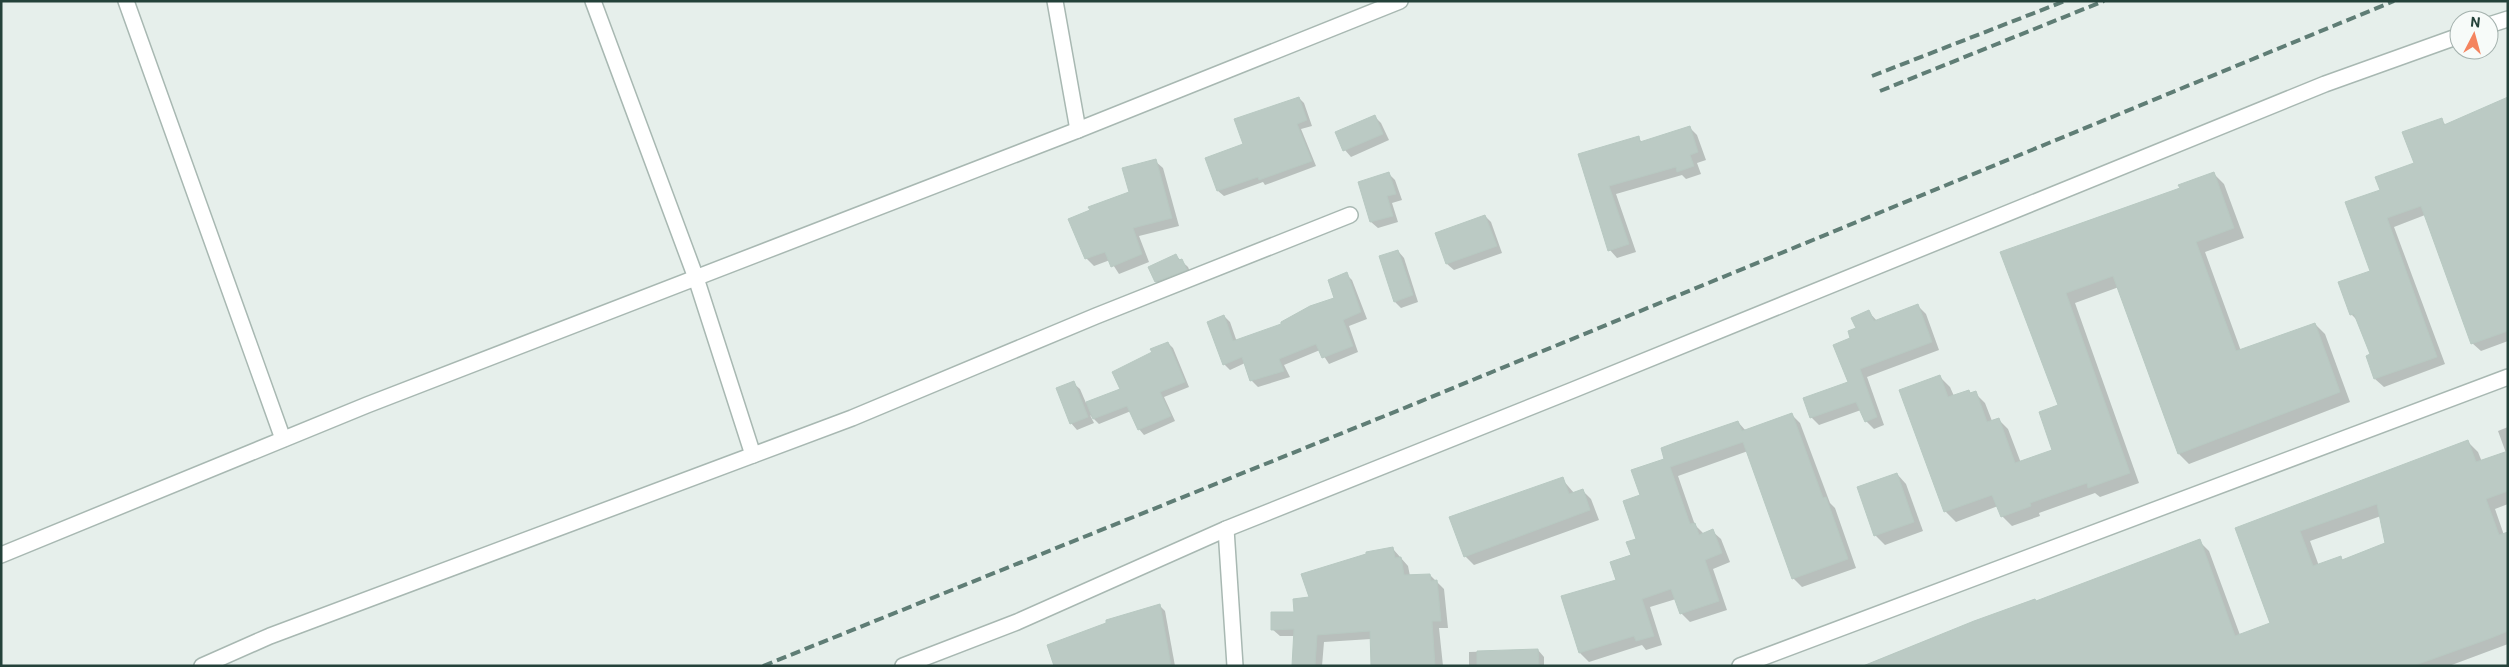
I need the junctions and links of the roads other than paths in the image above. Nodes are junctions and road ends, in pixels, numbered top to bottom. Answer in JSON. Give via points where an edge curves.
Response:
{"nodes":[{"id":1,"x":126,"y":1,"type":"edge"},
{"id":2,"x":594,"y":1,"type":"edge"},
{"id":3,"x":1055,"y":1,"type":"edge"},
{"id":4,"x":1400,"y":1,"type":"edge"},
{"id":5,"x":2449,"y":40,"type":"edge"},
{"id":6,"x":1078,"y":130,"type":"junction"},
{"id":7,"x":1350,"y":216,"type":"dead end"},
{"id":8,"x":696,"y":278,"type":"junction"},
{"id":9,"x":2508,"y":377,"type":"edge"},
{"id":10,"x":283,"y":439,"type":"junction"},
{"id":11,"x":753,"y":455,"type":"junction"},
{"id":12,"x":1226,"y":529,"type":"junction"},
{"id":13,"x":1,"y":555,"type":"edge"},
{"id":14,"x":202,"y":666,"type":"edge"},
{"id":15,"x":903,"y":666,"type":"edge"},
{"id":16,"x":1234,"y":666,"type":"edge"},
{"id":17,"x":1740,"y":666,"type":"edge"}],
"edges":[{"from":1,"to":10,"type":"street"},
{"from":2,"to":8,"type":"street"},
{"from":3,"to":6,"type":"street"},
{"from":4,"to":6,"type":"street"},
{"from":5,"to":12,"type":"street","via":[[2325,84]]},
{"from":6,"to":8,"type":"street"},
{"from":7,"to":11,"type":"street"},
{"from":8,"to":10,"type":"street"},
{"from":8,"to":11,"type":"street"},
{"from":9,"to":17,"type":"street"},
{"from":10,"to":13,"type":"street"},
{"from":11,"to":14,"type":"street","via":[[270,636]]},
{"from":12,"to":15,"type":"street","via":[[1017,622]]},
{"from":12,"to":16,"type":"street"}]}
